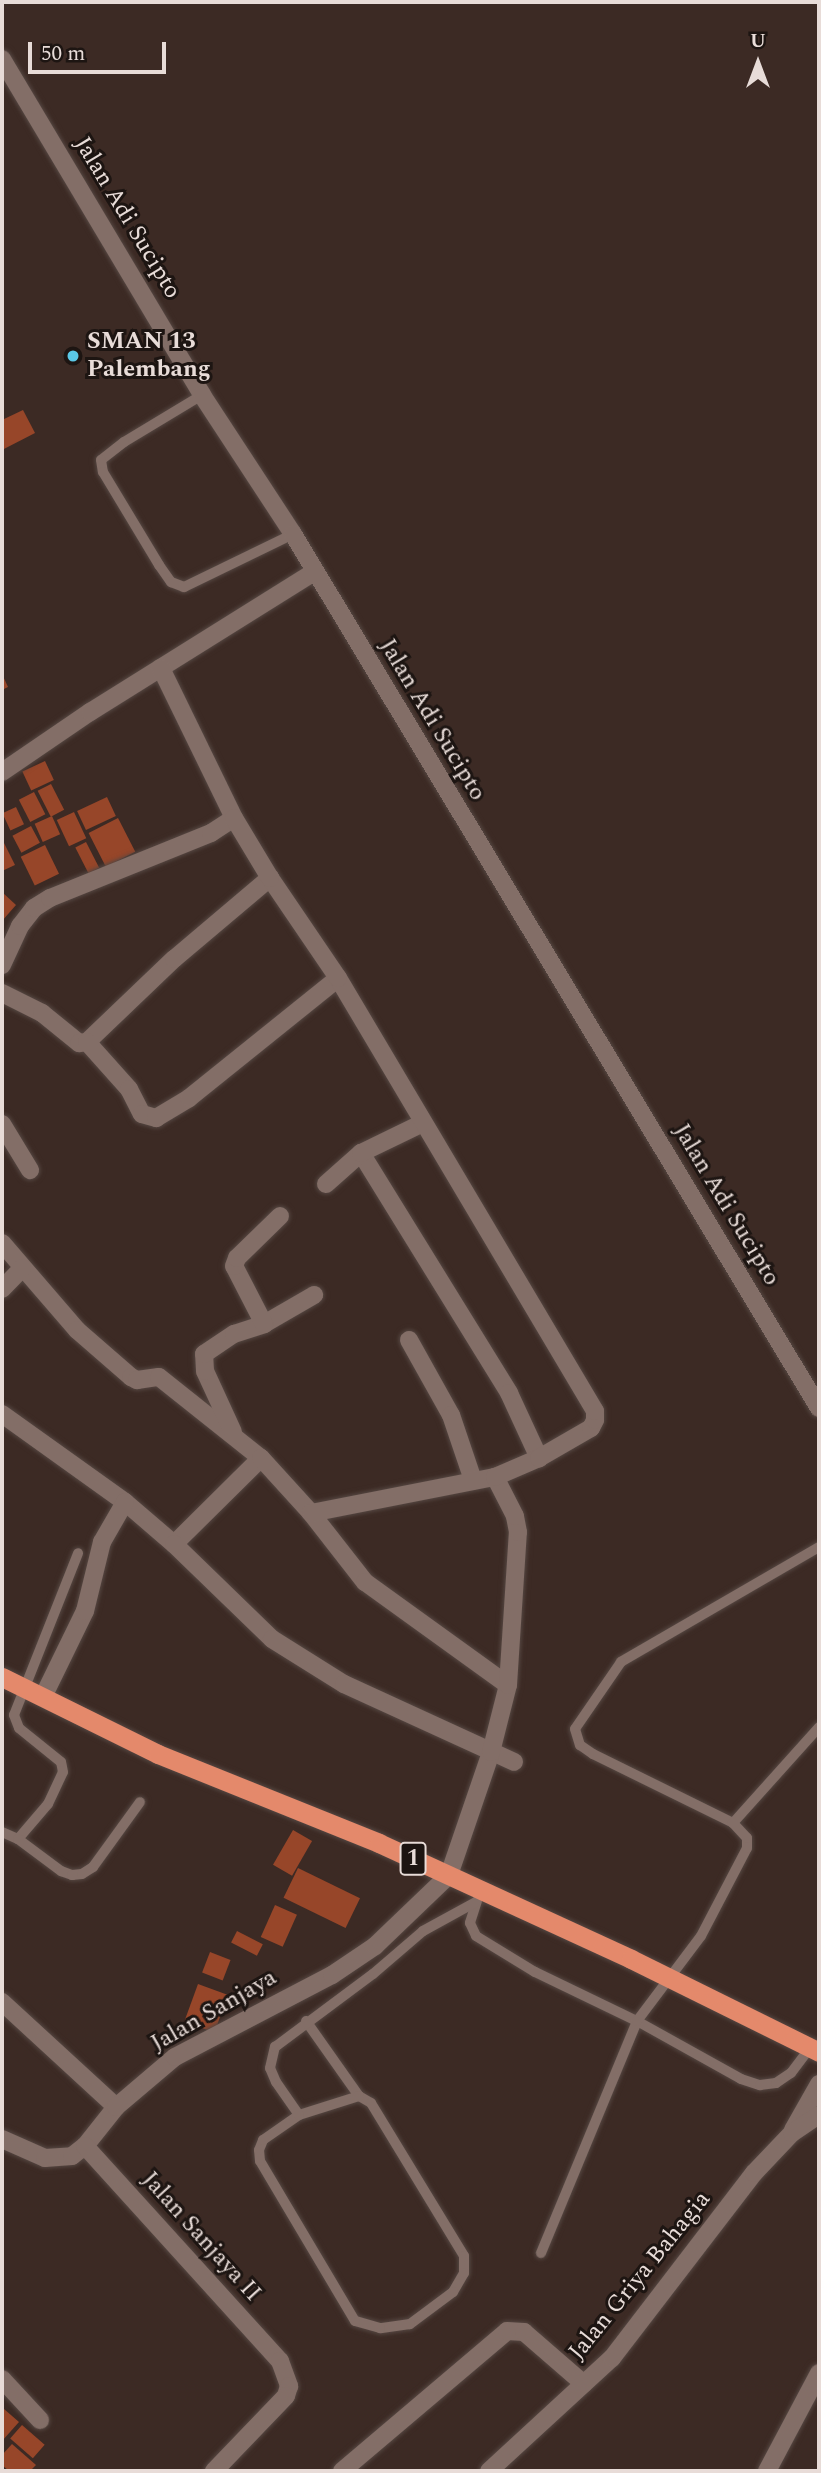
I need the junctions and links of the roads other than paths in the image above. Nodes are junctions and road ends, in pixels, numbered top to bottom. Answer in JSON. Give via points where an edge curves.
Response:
{"nodes":[{"id":1,"x":2,"y":59,"type":"edge"},
{"id":2,"x":202,"y":395,"type":"junction"},
{"id":3,"x":293,"y":534,"type":"junction"},
{"id":4,"x":314,"y":572,"type":"junction"},
{"id":5,"x":161,"y":668,"type":"junction"},
{"id":6,"x":2,"y":772,"type":"edge"},
{"id":7,"x":234,"y":818,"type":"junction"},
{"id":8,"x":270,"y":878,"type":"junction"},
{"id":9,"x":2,"y":965,"type":"edge"},
{"id":10,"x":338,"y":978,"type":"junction"},
{"id":11,"x":2,"y":993,"type":"edge"},
{"id":12,"x":87,"y":1042,"type":"junction"},
{"id":13,"x":423,"y":1122,"type":"junction"},
{"id":14,"x":2,"y":1124,"type":"edge"},
{"id":15,"x":361,"y":1153,"type":"junction"},
{"id":16,"x":30,"y":1170,"type":"dead end"},
{"id":17,"x":326,"y":1184,"type":"dead end"},
{"id":18,"x":280,"y":1216,"type":"dead end"},
{"id":19,"x":2,"y":1243,"type":"edge"},
{"id":20,"x":22,"y":1268,"type":"junction"},
{"id":21,"x":2,"y":1289,"type":"edge"},
{"id":22,"x":314,"y":1295,"type":"dead end"},
{"id":23,"x":264,"y":1324,"type":"junction"},
{"id":24,"x":410,"y":1340,"type":"dead end"},
{"id":25,"x":819,"y":1408,"type":"edge"},
{"id":26,"x":2,"y":1415,"type":"edge"},
{"id":27,"x":233,"y":1432,"type":"junction"},
{"id":28,"x":261,"y":1458,"type":"junction"},
{"id":29,"x":539,"y":1458,"type":"junction"},
{"id":30,"x":495,"y":1477,"type":"junction"},
{"id":31,"x":473,"y":1480,"type":"junction"},
{"id":32,"x":125,"y":1502,"type":"junction"},
{"id":33,"x":311,"y":1513,"type":"junction"},
{"id":34,"x":174,"y":1544,"type":"junction"},
{"id":35,"x":819,"y":1547,"type":"edge"},
{"id":36,"x":78,"y":1553,"type":"dead end"},
{"id":37,"x":2,"y":1677,"type":"edge"},
{"id":38,"x":508,"y":1685,"type":"junction"},
{"id":39,"x":25,"y":1689,"type":"junction"},
{"id":40,"x":43,"y":1698,"type":"junction"},
{"id":41,"x":819,"y":1727,"type":"edge"},
{"id":42,"x":491,"y":1752,"type":"junction"},
{"id":43,"x":514,"y":1762,"type":"dead end"},
{"id":44,"x":140,"y":1802,"type":"dead end"},
{"id":45,"x":733,"y":1823,"type":"junction"},
{"id":46,"x":2,"y":1832,"type":"edge"},
{"id":47,"x":18,"y":1839,"type":"junction"},
{"id":48,"x":449,"y":1875,"type":"junction"},
{"id":49,"x":480,"y":1896,"type":"junction"},
{"id":50,"x":669,"y":1977,"type":"junction"},
{"id":51,"x":2,"y":2002,"type":"edge"},
{"id":52,"x":306,"y":2021,"type":"junction"},
{"id":53,"x":637,"y":2021,"type":"junction"},
{"id":54,"x":814,"y":2050,"type":"edge"},
{"id":55,"x":819,"y":2084,"type":"edge"},
{"id":56,"x":359,"y":2096,"type":"junction"},
{"id":57,"x":116,"y":2107,"type":"junction"},
{"id":58,"x":299,"y":2115,"type":"junction"},
{"id":59,"x":819,"y":2115,"type":"edge"},
{"id":60,"x":792,"y":2133,"type":"junction"},
{"id":61,"x":2,"y":2139,"type":"edge"},
{"id":62,"x":85,"y":2146,"type":"junction"},
{"id":63,"x":541,"y":2253,"type":"dead end"},
{"id":64,"x":819,"y":2373,"type":"edge"},
{"id":65,"x":2,"y":2379,"type":"edge"},
{"id":66,"x":584,"y":2384,"type":"junction"},
{"id":67,"x":40,"y":2420,"type":"dead end"},
{"id":68,"x":214,"y":2471,"type":"edge"},
{"id":69,"x":342,"y":2471,"type":"edge"},
{"id":70,"x":489,"y":2471,"type":"edge"},
{"id":71,"x":767,"y":2471,"type":"edge"}],
"edges":[{"from":1,"to":2,"type":"street","name":"Jalan Adi Sucipto"},
{"from":2,"to":3,"type":"street","name":"Jalan Adi Sucipto"},
{"from":2,"to":3,"type":"lane","via":[[102,458],[103,472],[159,565],[171,582],[184,587]]},
{"from":3,"to":4,"type":"street","name":"Jalan Adi Sucipto"},
{"from":4,"to":5,"type":"street"},
{"from":4,"to":25,"type":"street","name":"Jalan Adi Sucipto"},
{"from":5,"to":6,"type":"street"},
{"from":5,"to":7,"type":"street"},
{"from":7,"to":8,"type":"street"},
{"from":7,"to":9,"type":"street","via":[[211,833],[34,908]]},
{"from":8,"to":10,"type":"street"},
{"from":8,"to":12,"type":"street","via":[[143,987]]},
{"from":10,"to":12,"type":"street","via":[[189,1098],[156,1118],[142,1114],[129,1089]]},
{"from":10,"to":13,"type":"street"},
{"from":11,"to":12,"type":"street","via":[[42,1013],[79,1043]]},
{"from":13,"to":15,"type":"street"},
{"from":13,"to":29,"type":"street","via":[[595,1411],[592,1428]]},
{"from":14,"to":16,"type":"street"},
{"from":15,"to":17,"type":"street"},
{"from":15,"to":29,"type":"street","via":[[509,1393]]},
{"from":18,"to":23,"type":"street","via":[[234,1266]]},
{"from":19,"to":20,"type":"street"},
{"from":20,"to":21,"type":"street"},
{"from":20,"to":27,"type":"street","via":[[77,1330],[131,1377],[159,1377]]},
{"from":22,"to":23,"type":"street"},
{"from":23,"to":27,"type":"street","via":[[234,1334],[204,1354],[205,1371]]},
{"from":24,"to":31,"type":"street","via":[[451,1415]]},
{"from":26,"to":32,"type":"street"},
{"from":27,"to":28,"type":"street"},
{"from":28,"to":33,"type":"street"},
{"from":28,"to":34,"type":"street"},
{"from":29,"to":30,"type":"street"},
{"from":30,"to":31,"type":"street"},
{"from":30,"to":38,"type":"street","via":[[518,1532]]},
{"from":31,"to":33,"type":"street"},
{"from":32,"to":34,"type":"street"},
{"from":32,"to":40,"type":"street","via":[[102,1542],[85,1611]]},
{"from":33,"to":38,"type":"street","via":[[365,1582]]},
{"from":34,"to":42,"type":"street","via":[[272,1639],[344,1684]]},
{"from":35,"to":45,"type":"lane","via":[[621,1662],[575,1729],[580,1745],[593,1754]]},
{"from":36,"to":39,"type":"lane"},
{"from":37,"to":39,"type":"highway","number":"1"},
{"from":38,"to":42,"type":"street"},
{"from":39,"to":40,"type":"highway","number":"1"},
{"from":39,"to":47,"type":"lane","via":[[15,1722],[61,1762],[63,1772],[48,1804]]},
{"from":40,"to":48,"type":"highway","number":"1","via":[[158,1754]]},
{"from":41,"to":45,"type":"lane"},
{"from":42,"to":43,"type":"street"},
{"from":42,"to":48,"type":"street"},
{"from":44,"to":47,"type":"lane","via":[[93,1867],[82,1874],[61,1871]]},
{"from":45,"to":50,"type":"lane","via":[[747,1838],[747,1848],[720,1905]]},
{"from":46,"to":47,"type":"lane"},
{"from":48,"to":49,"type":"highway","number":"1"},
{"from":48,"to":57,"type":"street","name":"Jalan Sanjaya","via":[[376,1946],[332,1975],[175,2057]]},
{"from":49,"to":50,"type":"highway","number":"1"},
{"from":49,"to":52,"type":"lane","via":[[423,1931],[373,1974]]},
{"from":49,"to":53,"type":"lane","via":[[471,1923],[476,1936],[535,1972]]},
{"from":50,"to":53,"type":"lane"},
{"from":50,"to":54,"type":"highway","number":"1"},
{"from":51,"to":57,"type":"street"},
{"from":52,"to":56,"type":"lane"},
{"from":52,"to":58,"type":"lane","via":[[275,2047],[270,2058],[276,2082]]},
{"from":53,"to":54,"type":"lane","via":[[741,2080],[760,2085],[776,2083]]},
{"from":53,"to":63,"type":"lane"},
{"from":55,"to":60,"type":"street","name":"Jalan Griya Bahagia"},
{"from":56,"to":58,"type":"lane"},
{"from":56,"to":58,"type":"lane","via":[[371,2103],[464,2256],[464,2273],[453,2292],[410,2324],[380,2328],[355,2321],[260,2161],[263,2140]]},
{"from":57,"to":62,"type":"street","name":"Jalan Sanjaya"},
{"from":59,"to":60,"type":"street","name":"Jalan Griya Bahagia"},
{"from":60,"to":66,"type":"street","name":"Jalan Griya Bahagia","via":[[754,2173],[612,2358]]},
{"from":61,"to":62,"type":"street","via":[[46,2158],[72,2156]]},
{"from":62,"to":68,"type":"street","name":"Jalan Sanjaya II","via":[[281,2361],[289,2386],[286,2396]]},
{"from":64,"to":71,"type":"street"},
{"from":65,"to":67,"type":"street"},
{"from":66,"to":69,"type":"street","via":[[524,2332],[507,2331]]},
{"from":66,"to":70,"type":"street","name":"Jalan Griya Bahagia"}]}
